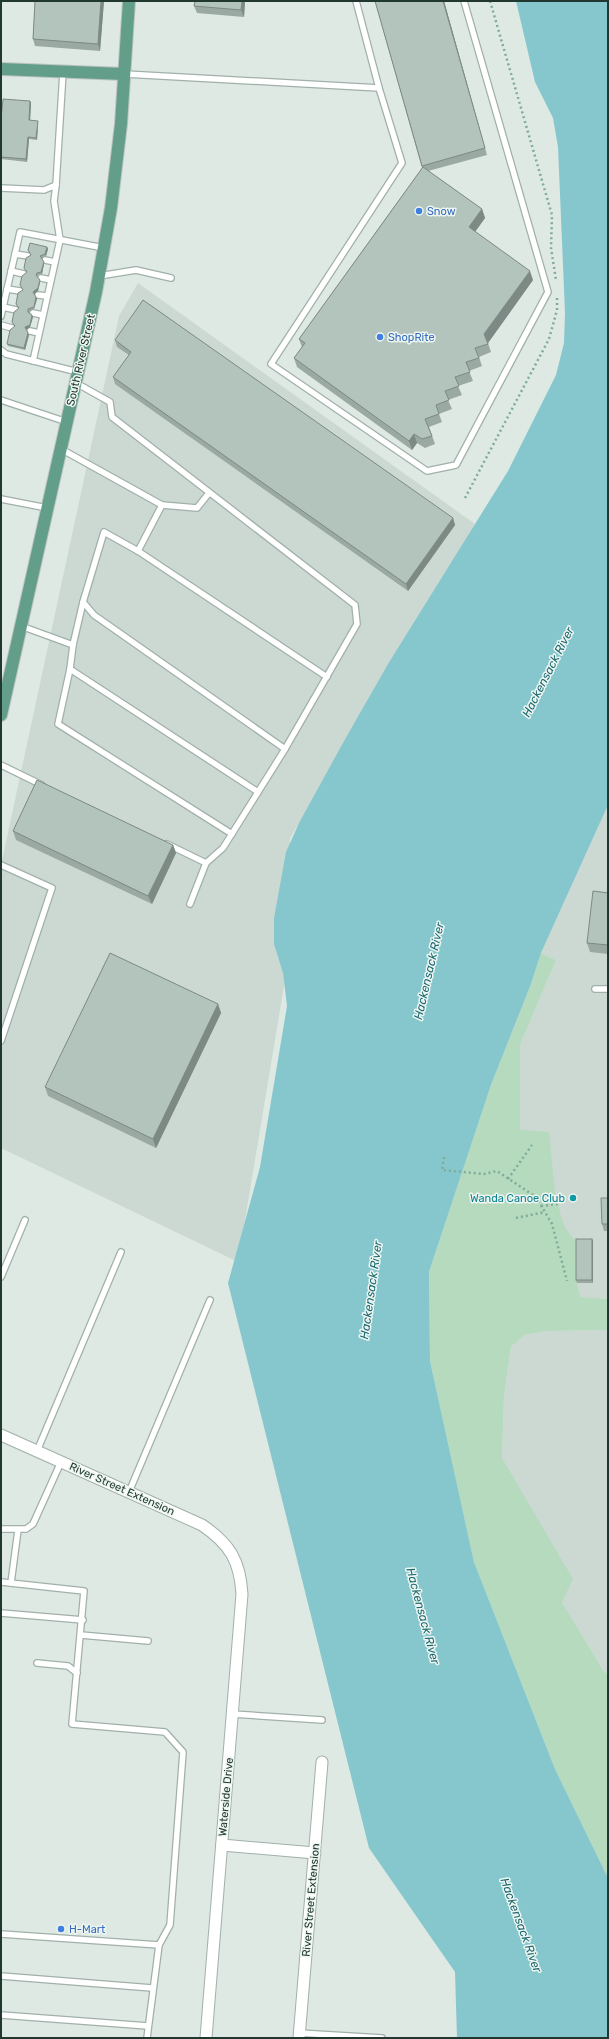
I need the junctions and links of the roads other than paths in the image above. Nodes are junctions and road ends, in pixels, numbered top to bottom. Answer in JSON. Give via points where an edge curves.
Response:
{"nodes":[{"id":1,"x":129,"y":1,"type":"edge"},
{"id":2,"x":356,"y":1,"type":"edge"},
{"id":3,"x":464,"y":1,"type":"edge"},
{"id":4,"x":1,"y":69,"type":"edge"},
{"id":5,"x":63,"y":71,"type":"junction"},
{"id":6,"x":124,"y":74,"type":"junction"},
{"id":7,"x":379,"y":88,"type":"junction"},
{"id":8,"x":56,"y":186,"type":"junction"},
{"id":9,"x":1,"y":188,"type":"edge"},
{"id":10,"x":60,"y":240,"type":"junction"},
{"id":11,"x":104,"y":248,"type":"junction"},
{"id":12,"x":15,"y":254,"type":"junction"},
{"id":13,"x":28,"y":256,"type":"edge"},
{"id":14,"x":45,"y":260,"type":"edge"},
{"id":15,"x":55,"y":262,"type":"junction"},
{"id":16,"x":11,"y":271,"type":"junction"},
{"id":17,"x":24,"y":274,"type":"edge"},
{"id":18,"x":99,"y":276,"type":"junction"},
{"id":19,"x":41,"y":278,"type":"dead end"},
{"id":20,"x":171,"y":278,"type":"dead end"},
{"id":21,"x":51,"y":280,"type":"junction"},
{"id":22,"x":7,"y":289,"type":"junction"},
{"id":23,"x":20,"y":291,"type":"edge"},
{"id":24,"x":38,"y":294,"type":"edge"},
{"id":25,"x":47,"y":296,"type":"junction"},
{"id":26,"x":3,"y":307,"type":"junction"},
{"id":27,"x":16,"y":310,"type":"edge"},
{"id":28,"x":34,"y":313,"type":"dead end"},
{"id":29,"x":43,"y":315,"type":"junction"},
{"id":30,"x":1,"y":316,"type":"edge"},
{"id":31,"x":1,"y":325,"type":"edge"},
{"id":32,"x":12,"y":328,"type":"edge"},
{"id":33,"x":30,"y":331,"type":"dead end"},
{"id":34,"x":40,"y":333,"type":"junction"},
{"id":35,"x":1,"y":350,"type":"edge"},
{"id":36,"x":33,"y":360,"type":"junction"},
{"id":37,"x":77,"y":377,"type":"junction"},
{"id":38,"x":1,"y":400,"type":"edge"},
{"id":39,"x":67,"y":422,"type":"junction"},
{"id":40,"x":61,"y":449,"type":"junction"},
{"id":41,"x":209,"y":493,"type":"junction"},
{"id":42,"x":1,"y":499,"type":"edge"},
{"id":43,"x":162,"y":506,"type":"junction"},
{"id":44,"x":48,"y":508,"type":"junction"},
{"id":45,"x":138,"y":552,"type":"junction"},
{"id":46,"x":83,"y":602,"type":"junction"},
{"id":47,"x":21,"y":626,"type":"junction"},
{"id":48,"x":73,"y":645,"type":"junction"},
{"id":49,"x":70,"y":669,"type":"junction"},
{"id":50,"x":327,"y":677,"type":"junction"},
{"id":51,"x":1,"y":714,"type":"edge"},
{"id":52,"x":285,"y":749,"type":"junction"},
{"id":53,"x":1,"y":765,"type":"edge"},
{"id":54,"x":45,"y":786,"type":"edge"},
{"id":55,"x":258,"y":792,"type":"junction"},
{"id":56,"x":232,"y":834,"type":"junction"},
{"id":57,"x":164,"y":843,"type":"edge"},
{"id":58,"x":206,"y":863,"type":"junction"},
{"id":59,"x":1,"y":865,"type":"edge"},
{"id":60,"x":190,"y":904,"type":"dead end"},
{"id":61,"x":595,"y":989,"type":"dead end"},
{"id":62,"x":608,"y":989,"type":"edge"},
{"id":63,"x":1,"y":1041,"type":"edge"},
{"id":64,"x":24,"y":1220,"type":"dead end"},
{"id":65,"x":122,"y":1252,"type":"dead end"},
{"id":66,"x":1,"y":1277,"type":"edge"},
{"id":67,"x":210,"y":1300,"type":"dead end"},
{"id":68,"x":1,"y":1435,"type":"edge"},
{"id":69,"x":37,"y":1451,"type":"junction"},
{"id":70,"x":61,"y":1462,"type":"junction"},
{"id":71,"x":129,"y":1492,"type":"junction"},
{"id":72,"x":1,"y":1529,"type":"edge"},
{"id":73,"x":18,"y":1530,"type":"junction"},
{"id":74,"x":234,"y":1557,"type":"joint"},
{"id":75,"x":1,"y":1582,"type":"edge"},
{"id":76,"x":11,"y":1583,"type":"junction"},
{"id":77,"x":1,"y":1613,"type":"edge"},
{"id":78,"x":82,"y":1620,"type":"junction"},
{"id":79,"x":81,"y":1635,"type":"junction"},
{"id":80,"x":148,"y":1641,"type":"dead end"},
{"id":81,"x":37,"y":1663,"type":"dead end"},
{"id":82,"x":77,"y":1673,"type":"junction"},
{"id":83,"x":232,"y":1714,"type":"junction"},
{"id":84,"x":322,"y":1720,"type":"dead end"},
{"id":85,"x":322,"y":1762,"type":"dead end"},
{"id":86,"x":222,"y":1846,"type":"junction"},
{"id":87,"x":315,"y":1853,"type":"junction"},
{"id":88,"x":1,"y":1934,"type":"edge"},
{"id":89,"x":159,"y":1946,"type":"junction"},
{"id":90,"x":1,"y":1976,"type":"edge"},
{"id":91,"x":152,"y":1988,"type":"junction"},
{"id":92,"x":1,"y":2014,"type":"edge"},
{"id":93,"x":148,"y":2026,"type":"junction"},
{"id":94,"x":299,"y":2035,"type":"edge"},
{"id":95,"x":147,"y":2038,"type":"edge"},
{"id":96,"x":206,"y":2038,"type":"edge"},
{"id":97,"x":382,"y":2038,"type":"edge"}],
"edges":[{"from":1,"to":6,"type":"main road","name":"South River Street"},
{"from":2,"to":7,"type":"lane"},
{"from":3,"to":7,"type":"lane","via":[[548,292],[456,465],[427,471],[271,364],[402,164]]},
{"from":4,"to":5,"type":"main road"},
{"from":5,"to":6,"type":"main road"},
{"from":5,"to":8,"type":"lane"},
{"from":6,"to":7,"type":"lane"},
{"from":6,"to":11,"type":"main road","name":"South River Street","via":[[121,124]]},
{"from":8,"to":9,"type":"lane","via":[[44,190]]},
{"from":8,"to":10,"type":"lane","via":[[54,201]]},
{"from":10,"to":11,"type":"lane"},
{"from":10,"to":12,"type":"lane","via":[[20,232]]},
{"from":10,"to":15,"type":"lane"},
{"from":11,"to":18,"type":"main road","name":"South River Street"},
{"from":12,"to":13,"type":"lane"},
{"from":12,"to":16,"type":"lane"},
{"from":14,"to":15,"type":"lane"},
{"from":15,"to":21,"type":"lane"},
{"from":16,"to":17,"type":"lane"},
{"from":16,"to":22,"type":"lane"},
{"from":18,"to":20,"type":"lane","via":[[136,270]]},
{"from":18,"to":37,"type":"main road","name":"South River Street"},
{"from":19,"to":21,"type":"lane"},
{"from":21,"to":25,"type":"lane"},
{"from":22,"to":23,"type":"lane"},
{"from":22,"to":26,"type":"lane"},
{"from":24,"to":25,"type":"lane"},
{"from":25,"to":29,"type":"lane"},
{"from":26,"to":27,"type":"lane"},
{"from":26,"to":30,"type":"lane"},
{"from":28,"to":29,"type":"lane"},
{"from":29,"to":34,"type":"lane"},
{"from":31,"to":32,"type":"lane"},
{"from":33,"to":34,"type":"lane"},
{"from":34,"to":36,"type":"lane"},
{"from":35,"to":36,"type":"lane","via":[[6,354]]},
{"from":36,"to":37,"type":"lane"},
{"from":37,"to":39,"type":"main road","name":"South River Street"},
{"from":37,"to":41,"type":"lane","via":[[110,402],[112,417]]},
{"from":38,"to":39,"type":"lane"},
{"from":39,"to":40,"type":"main road","name":"South River Street"},
{"from":40,"to":43,"type":"lane"},
{"from":40,"to":44,"type":"main road","name":"South River Street"},
{"from":41,"to":43,"type":"lane","via":[[197,508]]},
{"from":41,"to":50,"type":"lane","via":[[355,605],[357,624]]},
{"from":42,"to":44,"type":"lane"},
{"from":43,"to":45,"type":"lane"},
{"from":44,"to":47,"type":"main road","name":"South River Street"},
{"from":45,"to":46,"type":"lane","via":[[104,532]]},
{"from":45,"to":50,"type":"lane"},
{"from":46,"to":48,"type":"lane"},
{"from":46,"to":52,"type":"lane","via":[[94,615]]},
{"from":47,"to":48,"type":"lane"},
{"from":47,"to":51,"type":"main road","name":"South River Street"},
{"from":48,"to":49,"type":"lane"},
{"from":49,"to":55,"type":"lane"},
{"from":49,"to":56,"type":"lane","via":[[58,724]]},
{"from":50,"to":52,"type":"lane"},
{"from":52,"to":55,"type":"lane"},
{"from":53,"to":54,"type":"lane"},
{"from":55,"to":56,"type":"lane"},
{"from":56,"to":58,"type":"lane","via":[[223,848]]},
{"from":57,"to":58,"type":"lane"},
{"from":58,"to":60,"type":"lane"},
{"from":59,"to":63,"type":"lane","via":[[52,888]]},
{"from":61,"to":62,"type":"lane"},
{"from":64,"to":66,"type":"lane"},
{"from":65,"to":69,"type":"lane"},
{"from":67,"to":71,"type":"lane"},
{"from":68,"to":69,"type":"street","name":"River Street Extension"},
{"from":69,"to":70,"type":"street","name":"River Street Extension"},
{"from":70,"to":71,"type":"street","name":"River Street Extension"},
{"from":70,"to":73,"type":"lane","via":[[36,1519],[26,1529]]},
{"from":71,"to":74,"type":"street","name":"River Street Extension","via":[[202,1525],[216,1535]]},
{"from":72,"to":73,"type":"lane"},
{"from":73,"to":76,"type":"lane"},
{"from":74,"to":83,"type":"street","name":"Waterside Drive","via":[[241,1578],[242,1594]]},
{"from":75,"to":76,"type":"lane"},
{"from":76,"to":78,"type":"lane","via":[[84,1591]]},
{"from":77,"to":78,"type":"lane"},
{"from":78,"to":79,"type":"lane"},
{"from":79,"to":80,"type":"lane"},
{"from":79,"to":82,"type":"lane"},
{"from":81,"to":82,"type":"lane","via":[[68,1666]]},
{"from":82,"to":89,"type":"lane","via":[[72,1724],[165,1732],[183,1752],[170,1925]]},
{"from":83,"to":84,"type":"lane"},
{"from":83,"to":86,"type":"street","name":"Waterside Drive"},
{"from":85,"to":87,"type":"street","name":"River Street Extension"},
{"from":86,"to":87,"type":"street"},
{"from":86,"to":96,"type":"street","name":"Waterside Drive"},
{"from":87,"to":94,"type":"street","name":"River Street Extension"},
{"from":88,"to":89,"type":"lane"},
{"from":89,"to":91,"type":"lane"},
{"from":90,"to":91,"type":"lane"},
{"from":91,"to":93,"type":"lane"},
{"from":92,"to":93,"type":"lane"},
{"from":93,"to":95,"type":"lane"},
{"from":94,"to":97,"type":"lane"}]}
